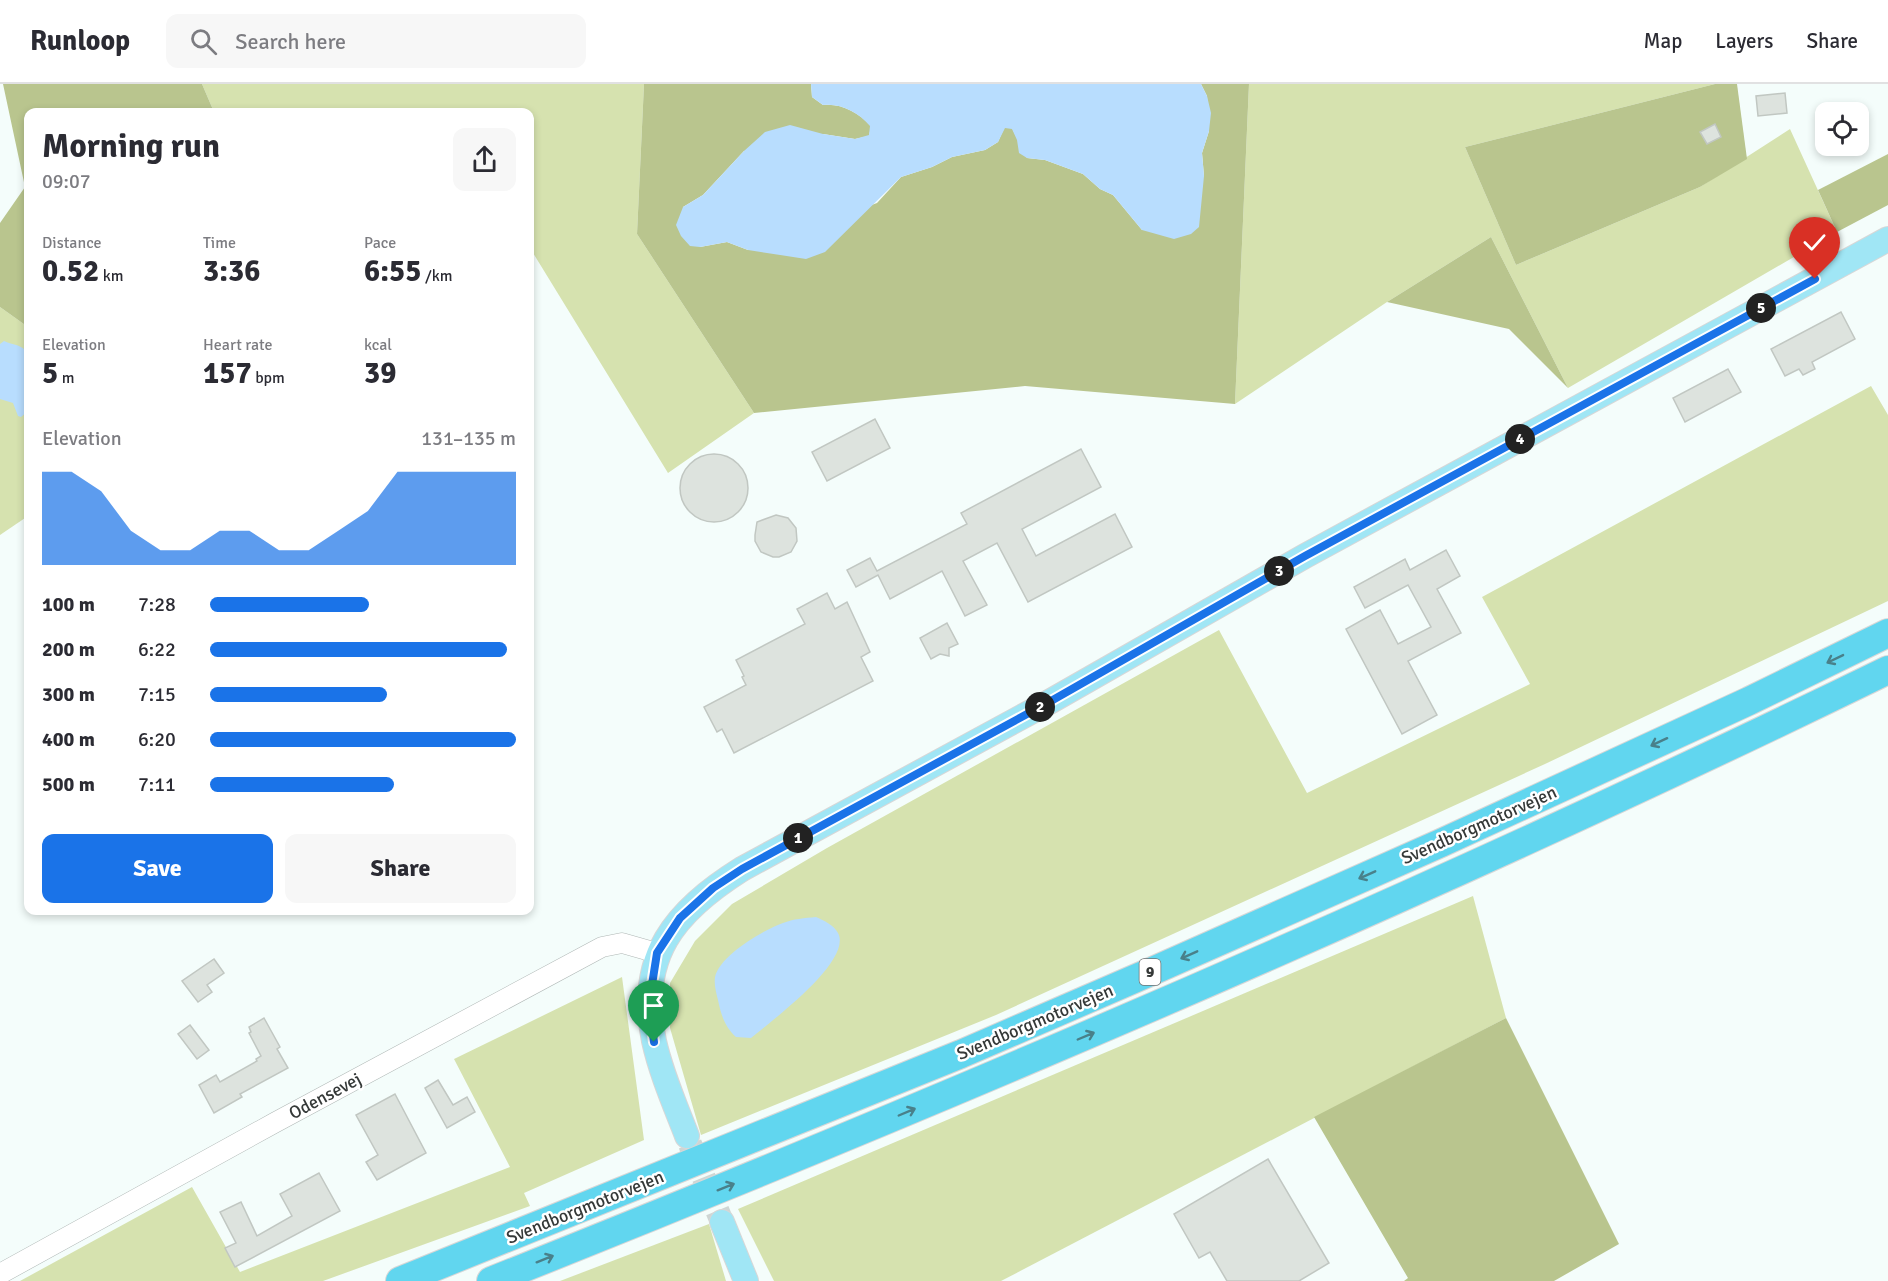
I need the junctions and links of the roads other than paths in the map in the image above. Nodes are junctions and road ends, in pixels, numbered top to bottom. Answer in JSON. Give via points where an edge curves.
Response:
{"nodes":[{"id":1,"x":1888,"y":239,"type":"edge"},
{"id":2,"x":1888,"y":633,"type":"edge"},
{"id":3,"x":1888,"y":670,"type":"edge"},
{"id":4,"x":657,"y":953,"type":"junction"},
{"id":5,"x":687,"y":1136,"type":"tunnel mouth"},
{"id":6,"x":722,"y":1222,"type":"tunnel mouth"},
{"id":7,"x":0,"y":1274,"type":"edge"},
{"id":8,"x":400,"y":1281,"type":"edge"},
{"id":9,"x":491,"y":1281,"type":"edge"},
{"id":10,"x":746,"y":1281,"type":"edge"}],
"edges":[{"from":1,"to":4,"type":"main road","via":[[742,869],[713,888],[680,918]]},
{"from":2,"to":8,"type":"highway","name":"Svendborgmotorvejen","number":"9","one_way":true,"via":[[1451,838],[1148,973],[940,1062]]},
{"from":9,"to":3,"type":"highway","name":"Svendborgmotorvejen","number":"9","one_way":true,"via":[[749,1178],[1160,1005],[1452,876]]},
{"from":4,"to":5,"type":"main road","via":[[650,1013],[654,1042]]},
{"from":4,"to":7,"type":"street","name":"Odensevej","via":[[622,943],[602,947]]},
{"from":6,"to":10,"type":"main road"}]}
